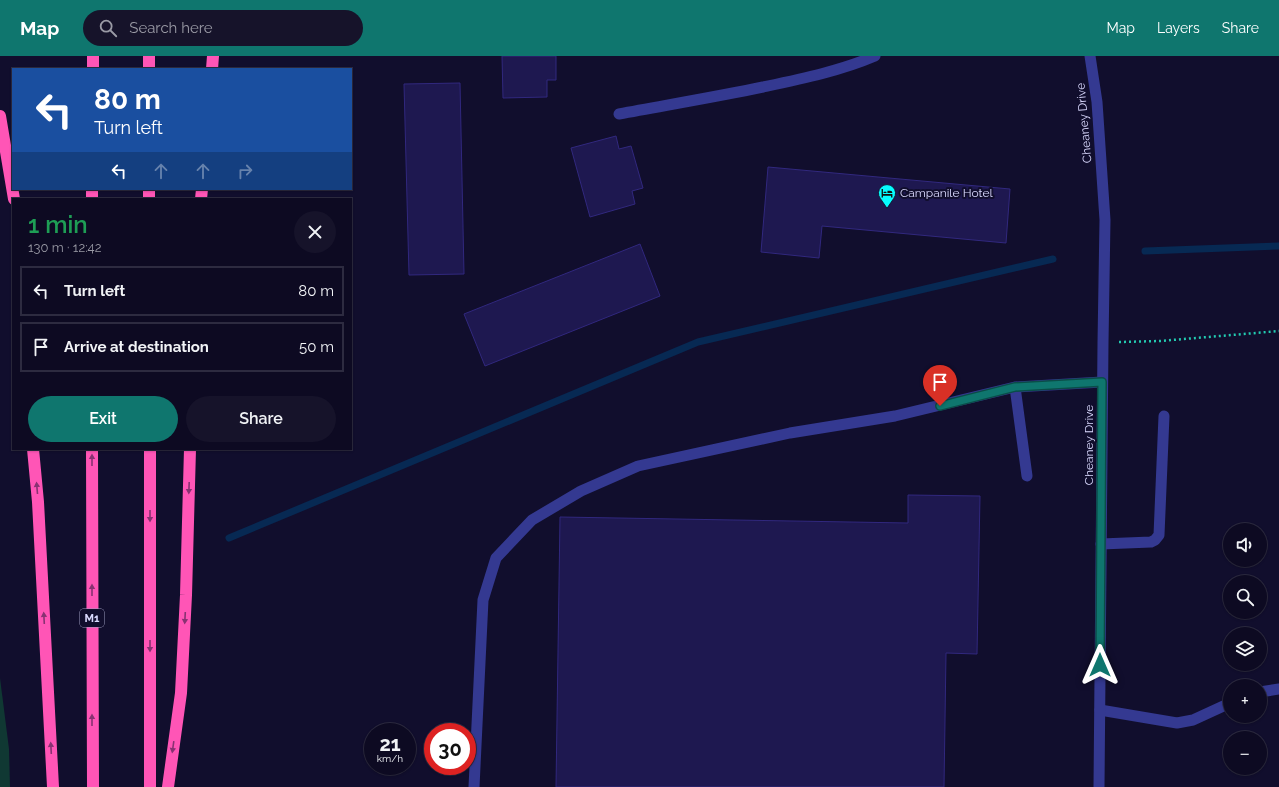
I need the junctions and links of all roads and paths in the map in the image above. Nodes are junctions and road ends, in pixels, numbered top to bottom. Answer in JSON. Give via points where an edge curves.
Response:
{"nodes":[{"id":1,"x":93,"y":56,"type":"edge"},
{"id":2,"x":149,"y":56,"type":"edge"},
{"id":3,"x":213,"y":56,"type":"edge"},
{"id":4,"x":875,"y":56,"type":"edge"},
{"id":5,"x":1090,"y":56,"type":"edge"},
{"id":6,"x":93,"y":68,"type":"edge"},
{"id":7,"x":149,"y":68,"type":"edge"},
{"id":8,"x":212,"y":68,"type":"edge"},
{"id":9,"x":619,"y":114,"type":"dead end"},
{"id":10,"x":0,"y":116,"type":"edge"},
{"id":11,"x":12,"y":187,"type":"edge"},
{"id":12,"x":1279,"y":331,"type":"edge"},
{"id":13,"x":1103,"y":343,"type":"junction"},
{"id":14,"x":1102,"y":382,"type":"junction"},
{"id":15,"x":1015,"y":387,"type":"junction"},
{"id":16,"x":1164,"y":416,"type":"dead end"},
{"id":17,"x":33,"y":450,"type":"edge"},
{"id":18,"x":92,"y":450,"type":"edge"},
{"id":19,"x":150,"y":450,"type":"edge"},
{"id":20,"x":190,"y":450,"type":"edge"},
{"id":21,"x":1027,"y":476,"type":"dead end"},
{"id":22,"x":1101,"y":544,"type":"junction"},
{"id":23,"x":1279,"y":689,"type":"edge"},
{"id":24,"x":1267,"y":691,"type":"edge"},
{"id":25,"x":1223,"y":706,"type":"edge"},
{"id":26,"x":1100,"y":710,"type":"junction"},
{"id":27,"x":53,"y":787,"type":"edge"},
{"id":28,"x":92,"y":787,"type":"edge"},
{"id":29,"x":150,"y":787,"type":"edge"},
{"id":30,"x":168,"y":787,"type":"edge"},
{"id":31,"x":474,"y":787,"type":"edge"},
{"id":32,"x":1099,"y":787,"type":"edge"}],
"edges":[{"from":1,"to":6,"type":"highway"},
{"from":2,"to":7,"type":"highway"},
{"from":3,"to":8,"type":"highway"},
{"from":4,"to":9,"type":"street","via":[[822,74]]},
{"from":5,"to":13,"type":"street","name":"Cheaney Drive","via":[[1097,102],[1105,220]]},
{"from":10,"to":11,"type":"highway"},
{"from":12,"to":13,"type":"path"},
{"from":13,"to":14,"type":"street","name":"Cheaney Drive"},
{"from":14,"to":15,"type":"street"},
{"from":14,"to":22,"type":"street","name":"Cheaney Drive"},
{"from":15,"to":21,"type":"street"},
{"from":15,"to":31,"type":"street","via":[[895,416],[790,433],[638,466],[581,491],[532,520],[496,558],[483,600]]},
{"from":16,"to":22,"type":"street","via":[[1159,535],[1151,542]]},
{"from":27,"to":17,"type":"highway","one_way":true},
{"from":28,"to":18,"type":"highway","number":"M1","one_way":true},
{"from":19,"to":29,"type":"highway","one_way":true},
{"from":20,"to":30,"type":"highway","one_way":true,"via":[[181,693]]},
{"from":22,"to":26,"type":"street","name":"Cheaney Drive"},
{"from":23,"to":24,"type":"street"},
{"from":25,"to":26,"type":"street","via":[[1193,720],[1177,723]]},
{"from":26,"to":32,"type":"street","name":"Cheaney Drive"}]}
